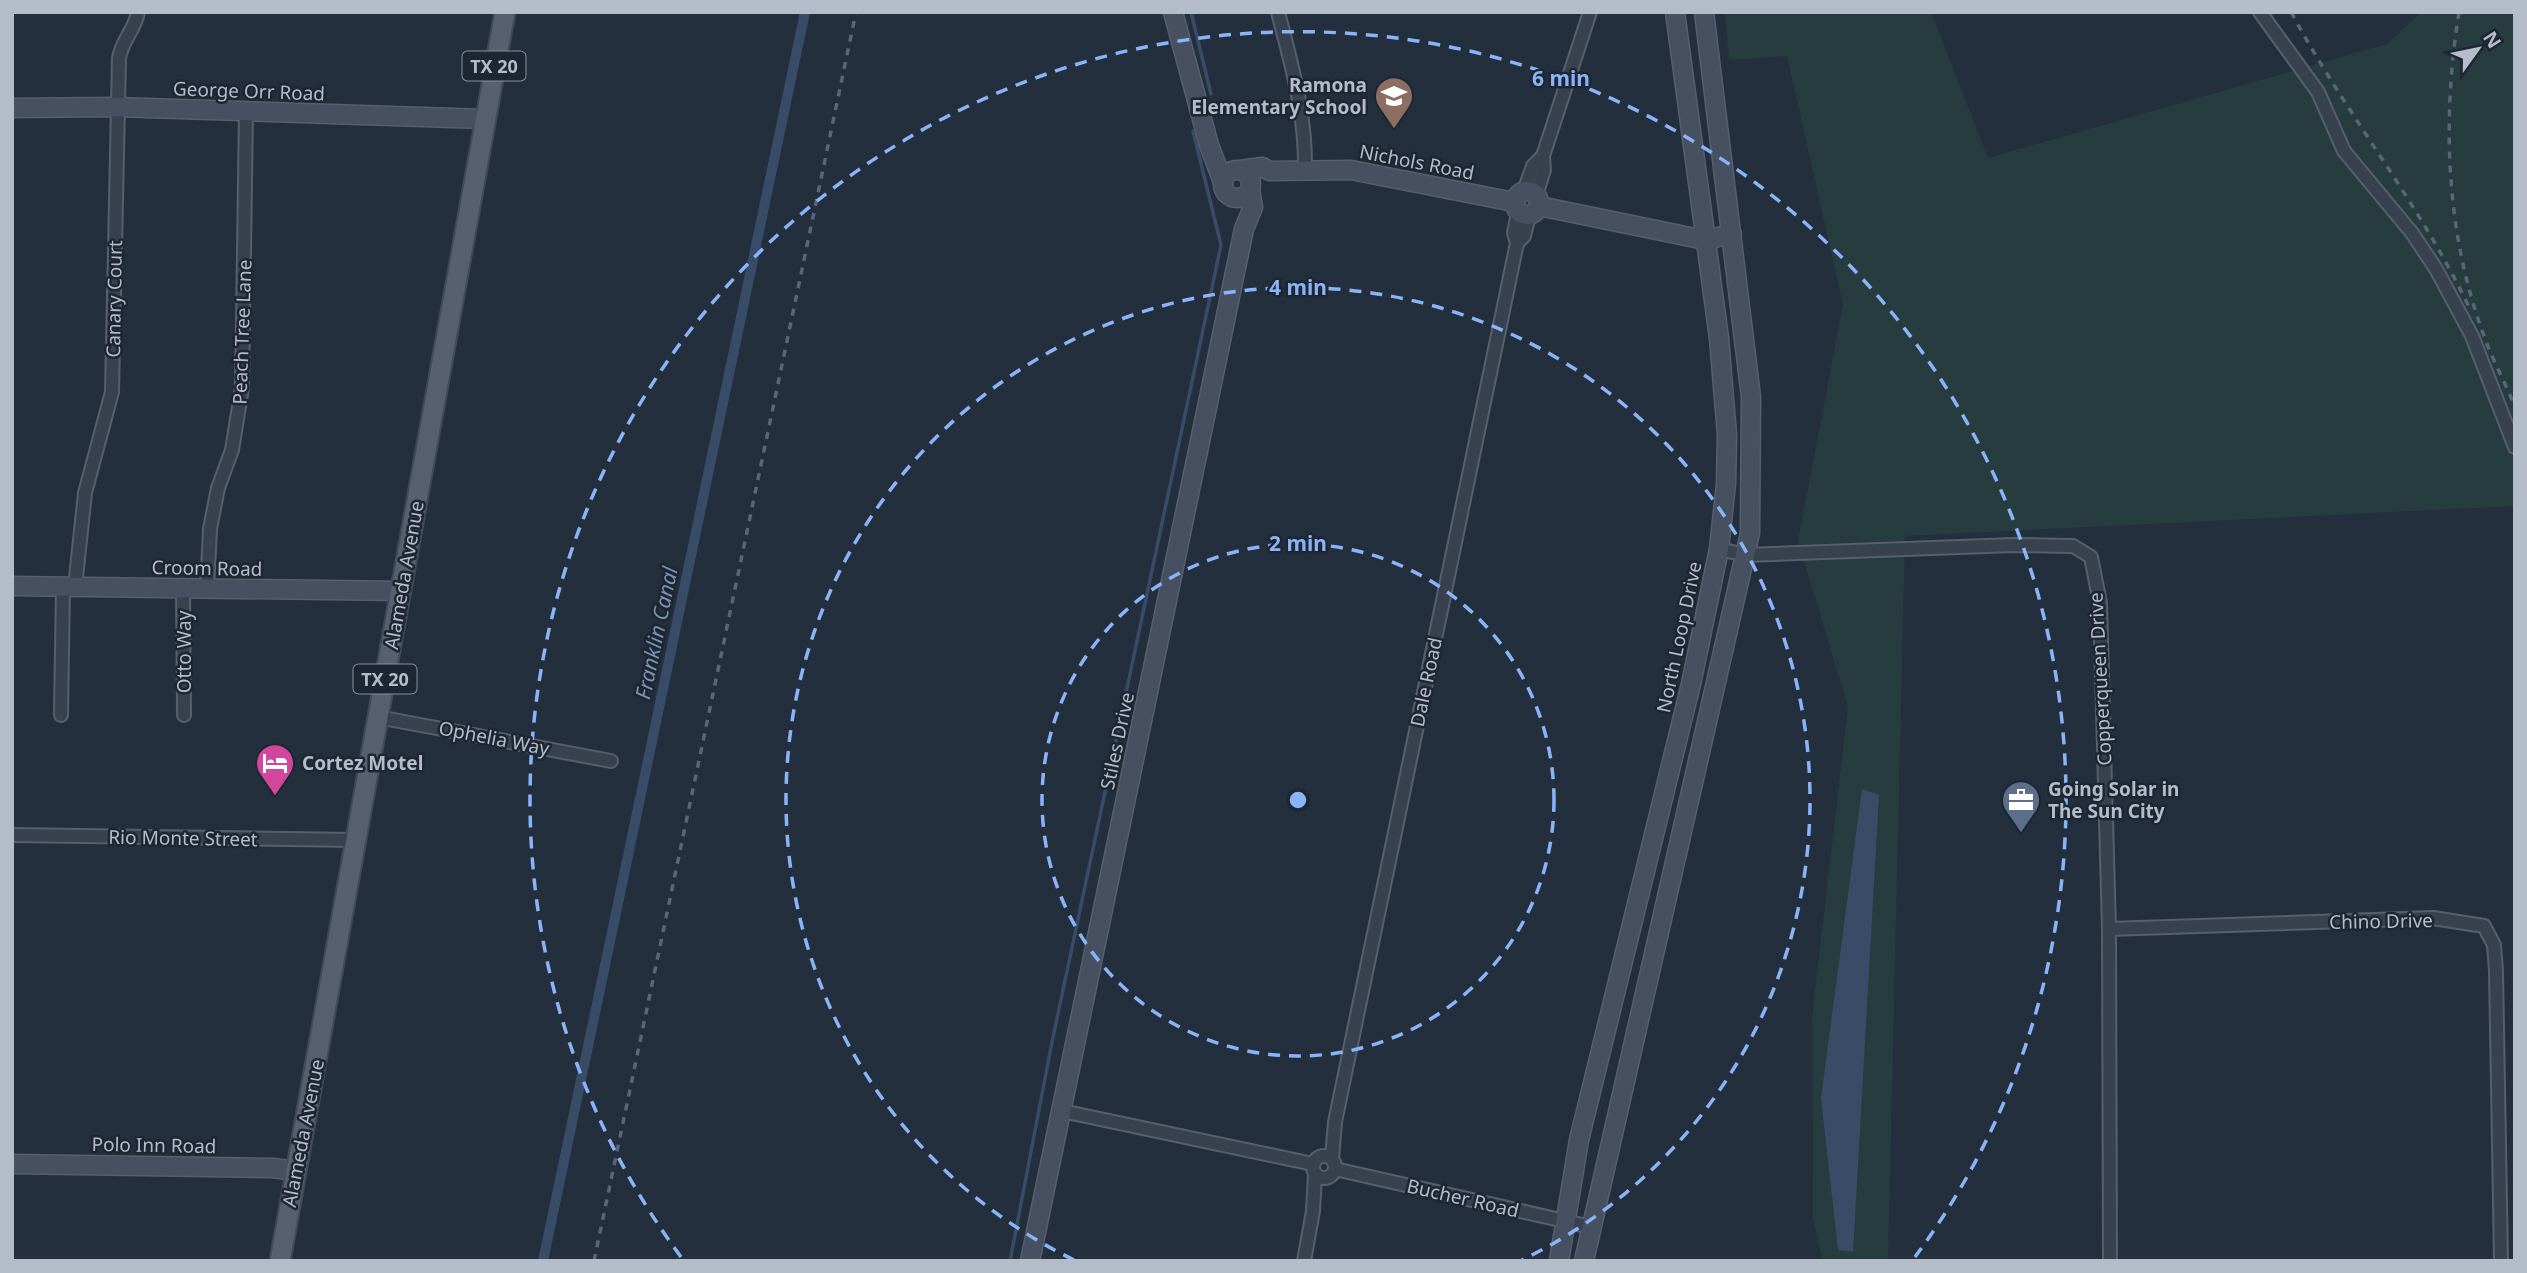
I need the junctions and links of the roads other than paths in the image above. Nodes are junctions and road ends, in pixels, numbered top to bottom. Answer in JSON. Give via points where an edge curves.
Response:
{"nodes":[{"id":1,"x":138,"y":12,"type":"edge"},
{"id":2,"x":505,"y":12,"type":"edge"},
{"id":3,"x":1173,"y":12,"type":"edge"},
{"id":4,"x":1278,"y":12,"type":"edge"},
{"id":5,"x":1590,"y":12,"type":"edge"},
{"id":6,"x":1675,"y":12,"type":"edge"},
{"id":7,"x":1704,"y":12,"type":"edge"},
{"id":8,"x":2260,"y":12,"type":"edge"},
{"id":9,"x":116,"y":107,"type":"junction"},
{"id":10,"x":12,"y":108,"type":"edge"},
{"id":11,"x":246,"y":113,"type":"junction"},
{"id":12,"x":484,"y":119,"type":"junction"},
{"id":13,"x":1215,"y":157,"type":"junction"},
{"id":14,"x":1306,"y":171,"type":"junction"},
{"id":15,"x":1246,"y":179,"type":"junction"},
{"id":16,"x":1226,"y":189,"type":"junction"},
{"id":17,"x":1527,"y":204,"type":"junction"},
{"id":18,"x":1244,"y":229,"type":"junction"},
{"id":19,"x":1732,"y":234,"type":"junction"},
{"id":20,"x":1704,"y":240,"type":"junction"},
{"id":21,"x":2515,"y":447,"type":"edge"},
{"id":22,"x":1719,"y":549,"type":"junction"},
{"id":23,"x":1746,"y":555,"type":"junction"},
{"id":24,"x":12,"y":586,"type":"edge"},
{"id":25,"x":69,"y":587,"type":"junction"},
{"id":26,"x":183,"y":589,"type":"junction"},
{"id":27,"x":207,"y":589,"type":"junction"},
{"id":28,"x":401,"y":591,"type":"junction"},
{"id":29,"x":61,"y":715,"type":"dead end"},
{"id":30,"x":184,"y":715,"type":"dead end"},
{"id":31,"x":378,"y":716,"type":"junction"},
{"id":32,"x":611,"y":761,"type":"dead end"},
{"id":33,"x":12,"y":835,"type":"edge"},
{"id":34,"x":353,"y":840,"type":"junction"},
{"id":35,"x":1642,"y":884,"type":"junction"},
{"id":36,"x":1667,"y":890,"type":"junction"},
{"id":37,"x":2109,"y":929,"type":"junction"},
{"id":38,"x":1062,"y":1111,"type":"junction"},
{"id":39,"x":12,"y":1164,"type":"edge"},
{"id":40,"x":1323,"y":1167,"type":"junction"},
{"id":41,"x":295,"y":1171,"type":"junction"},
{"id":42,"x":1564,"y":1221,"type":"junction"},
{"id":43,"x":1591,"y":1227,"type":"junction"},
{"id":44,"x":280,"y":1261,"type":"edge"},
{"id":45,"x":1030,"y":1261,"type":"edge"},
{"id":46,"x":1304,"y":1261,"type":"edge"},
{"id":47,"x":1559,"y":1261,"type":"edge"},
{"id":48,"x":1584,"y":1261,"type":"edge"},
{"id":49,"x":2110,"y":1261,"type":"edge"},
{"id":50,"x":2501,"y":1261,"type":"edge"}],
"edges":[{"from":1,"to":9,"type":"street","name":"Canary Court","via":[[121,48]]},
{"from":2,"to":12,"type":"main road","name":"Alameda Avenue","number":"TX 20"},
{"from":3,"to":13,"type":"street"},
{"from":4,"to":14,"type":"street","via":[[1302,106]]},
{"from":5,"to":17,"type":"street","name":"Dale Road","via":[[1543,156],[1544,170]]},
{"from":6,"to":20,"type":"street","name":"North Loop Drive"},
{"from":7,"to":19,"type":"street"},
{"from":8,"to":21,"type":"street","via":[[2318,92],[2344,151],[2436,269],[2472,337]]},
{"from":9,"to":10,"type":"street","name":"George Orr Road"},
{"from":9,"to":11,"type":"street","name":"George Orr Road"},
{"from":9,"to":25,"type":"street","name":"Canary Court","via":[[112,384],[85,493]]},
{"from":11,"to":12,"type":"street","name":"George Orr Road"},
{"from":11,"to":27,"type":"street","name":"Peach Tree Lane","via":[[242,388],[232,450],[210,529]]},
{"from":12,"to":28,"type":"main road","name":"Alameda Avenue","number":"TX 20"},
{"from":13,"to":15,"type":"street"},
{"from":13,"to":16,"type":"street"},
{"from":14,"to":15,"type":"street","name":"Nichols Road","via":[[1270,172],[1262,167]]},
{"from":14,"to":17,"type":"street","name":"Nichols Road","via":[[1351,170]]},
{"from":15,"to":16,"type":"street","via":[[1229,173]]},
{"from":15,"to":16,"type":"street","via":[[1242,198]]},
{"from":15,"to":18,"type":"street","name":"Stiles Drive","via":[[1253,207]]},
{"from":16,"to":18,"type":"street"},
{"from":17,"to":20,"type":"street","name":"Nichols Road"},
{"from":17,"to":40,"type":"street","name":"Dale Road","via":[[1514,233],[1517,243]]},
{"from":18,"to":38,"type":"street","name":"Stiles Drive"},
{"from":19,"to":20,"type":"street","name":"Nichols Road"},
{"from":19,"to":23,"type":"street","via":[[1751,397],[1752,495]]},
{"from":20,"to":22,"type":"street","name":"North Loop Drive","via":[[1726,423]]},
{"from":22,"to":23,"type":"street","name":"Copperqueen Drive"},
{"from":22,"to":35,"type":"street","name":"North Loop Drive"},
{"from":23,"to":36,"type":"street"},
{"from":23,"to":37,"type":"street","name":"Copperqueen Drive","via":[[2013,545],[2073,546],[2091,557],[2100,603]]},
{"from":24,"to":25,"type":"street","name":"Croom Road"},
{"from":25,"to":26,"type":"street","name":"Croom Road"},
{"from":25,"to":29,"type":"street","name":"Canary Court"},
{"from":26,"to":27,"type":"street","name":"Croom Road"},
{"from":26,"to":30,"type":"street","name":"Otto Way"},
{"from":27,"to":28,"type":"street","name":"Croom Road"},
{"from":28,"to":31,"type":"main road","name":"Alameda Avenue","number":"TX 20"},
{"from":31,"to":32,"type":"street","name":"Ophelia Way"},
{"from":31,"to":34,"type":"main road","name":"Alameda Avenue","number":"TX 20"},
{"from":33,"to":34,"type":"street","name":"Rio Monte Street"},
{"from":34,"to":41,"type":"main road","name":"Alameda Avenue","number":"TX 20"},
{"from":35,"to":36,"type":"street"},
{"from":35,"to":42,"type":"street","name":"North Loop Drive","via":[[1579,1140]]},
{"from":36,"to":43,"type":"street"},
{"from":37,"to":49,"type":"street","name":"Copperqueen Drive"},
{"from":37,"to":50,"type":"street","name":"Chino Drive","via":[[2432,918],[2484,926],[2494,944],[2496,971]]},
{"from":38,"to":40,"type":"street","name":"Bucher Road"},
{"from":38,"to":45,"type":"street","name":"Stiles Drive"},
{"from":39,"to":41,"type":"street","name":"Polo Inn Road"},
{"from":40,"to":42,"type":"street","name":"Bucher Road"},
{"from":40,"to":46,"type":"street","name":"Dale Road"},
{"from":41,"to":44,"type":"main road","name":"Alameda Avenue","number":"TX 20"},
{"from":42,"to":43,"type":"street","name":"Bucher Road"},
{"from":42,"to":47,"type":"street","name":"North Loop Drive"},
{"from":43,"to":48,"type":"street"}]}
